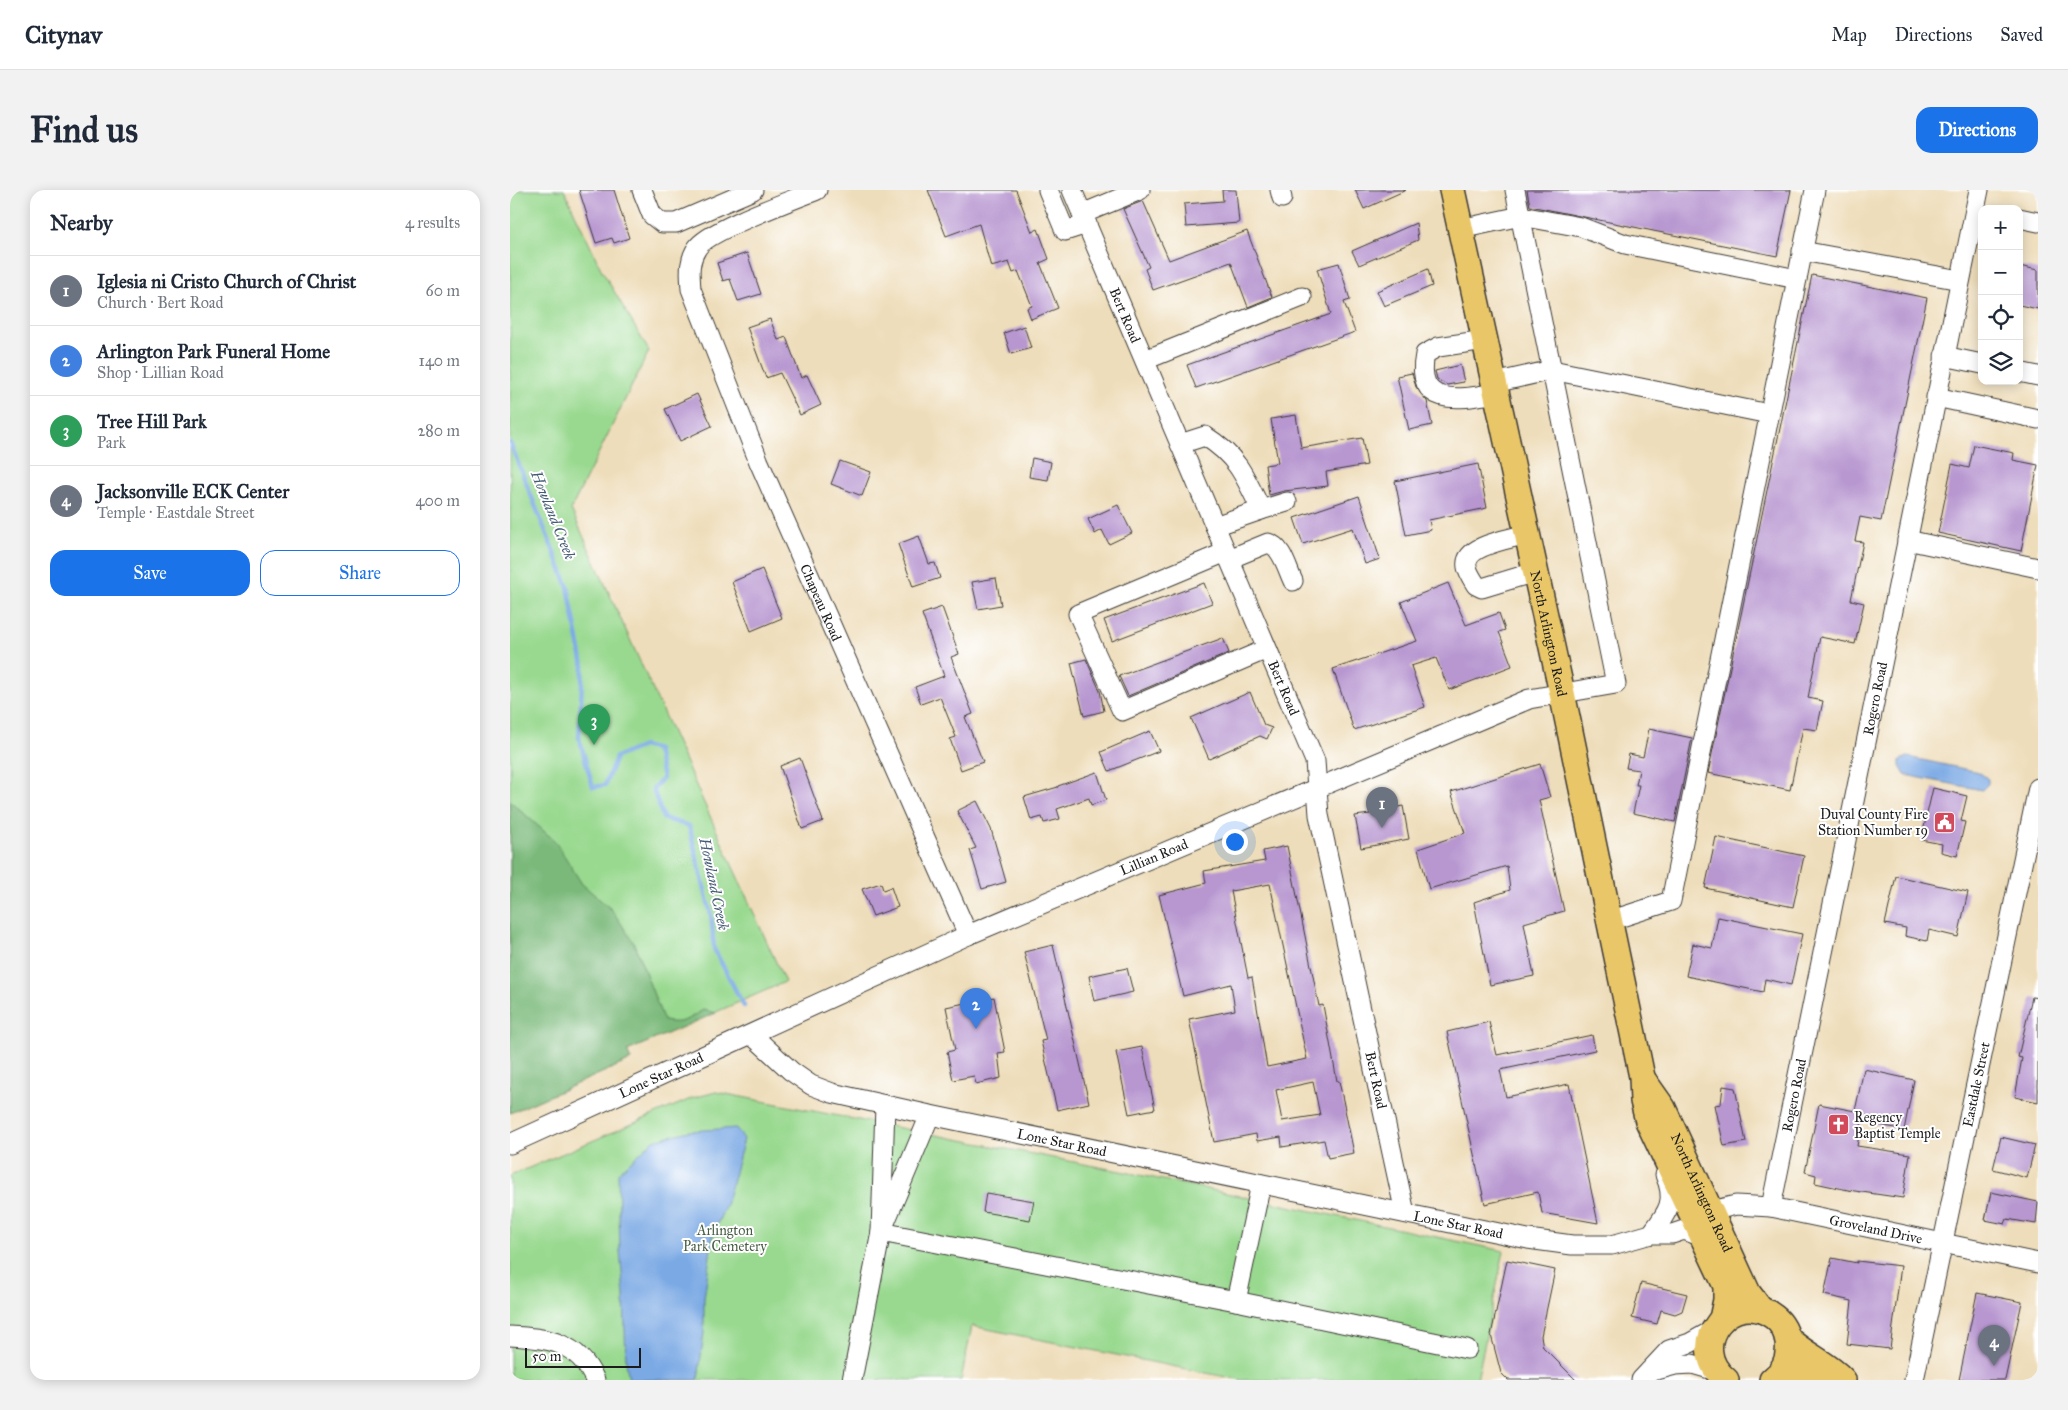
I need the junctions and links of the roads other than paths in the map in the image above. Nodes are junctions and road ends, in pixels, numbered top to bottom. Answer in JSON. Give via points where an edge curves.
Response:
{"nodes":[{"id":1,"x":642,"y":190,"type":"edge"},
{"id":2,"x":754,"y":190,"type":"edge"},
{"id":3,"x":817,"y":190,"type":"edge"},
{"id":4,"x":1048,"y":190,"type":"edge"},
{"id":5,"x":1072,"y":190,"type":"edge"},
{"id":6,"x":1140,"y":190,"type":"edge"},
{"id":7,"x":1452,"y":190,"type":"edge"},
{"id":8,"x":1515,"y":190,"type":"edge"},
{"id":9,"x":1815,"y":190,"type":"edge"},
{"id":10,"x":1979,"y":190,"type":"edge"},
{"id":11,"x":1978,"y":205,"type":"edge"},
{"id":12,"x":1978,"y":210,"type":"edge"},
{"id":13,"x":1521,"y":216,"type":"junction"},
{"id":14,"x":1084,"y":219,"type":"junction"},
{"id":15,"x":2023,"y":219,"type":"edge"},
{"id":16,"x":2038,"y":222,"type":"edge"},
{"id":17,"x":1460,"y":229,"type":"junction"},
{"id":18,"x":1802,"y":251,"type":"junction"},
{"id":19,"x":1796,"y":279,"type":"junction"},
{"id":20,"x":1960,"y":280,"type":"junction"},
{"id":21,"x":1302,"y":297,"type":"dead end"},
{"id":22,"x":1485,"y":340,"type":"junction"},
{"id":23,"x":1944,"y":356,"type":"junction"},
{"id":24,"x":1145,"y":360,"type":"junction"},
{"id":25,"x":1978,"y":363,"type":"edge"},
{"id":26,"x":1552,"y":370,"type":"junction"},
{"id":27,"x":2023,"y":373,"type":"edge"},
{"id":28,"x":2038,"y":376,"type":"edge"},
{"id":29,"x":1495,"y":388,"type":"junction"},
{"id":30,"x":1936,"y":397,"type":"junction"},
{"id":31,"x":1769,"y":414,"type":"junction"},
{"id":32,"x":2038,"y":419,"type":"edge"},
{"id":33,"x":1180,"y":444,"type":"junction"},
{"id":34,"x":1287,"y":502,"type":"dead end"},
{"id":35,"x":1261,"y":510,"type":"junction"},
{"id":36,"x":1215,"y":526,"type":"junction"},
{"id":37,"x":1527,"y":534,"type":"junction"},
{"id":38,"x":1907,"y":540,"type":"junction"},
{"id":39,"x":1227,"y":556,"type":"junction"},
{"id":40,"x":2038,"y":568,"type":"edge"},
{"id":41,"x":1535,"y":572,"type":"junction"},
{"id":42,"x":1293,"y":581,"type":"dead end"},
{"id":43,"x":1267,"y":649,"type":"junction"},
{"id":44,"x":1562,"y":693,"type":"junction"},
{"id":45,"x":1317,"y":788,"type":"junction"},
{"id":46,"x":2038,"y":788,"type":"edge"},
{"id":47,"x":1609,"y":921,"type":"junction"},
{"id":48,"x":968,"y":935,"type":"junction"},
{"id":49,"x":752,"y":1035,"type":"junction"},
{"id":50,"x":1642,"y":1089,"type":"junction"},
{"id":51,"x":885,"y":1105,"type":"junction"},
{"id":52,"x":930,"y":1115,"type":"junction"},
{"id":53,"x":510,"y":1144,"type":"edge"},
{"id":54,"x":1261,"y":1184,"type":"junction"},
{"id":55,"x":1771,"y":1207,"type":"junction"},
{"id":56,"x":1711,"y":1211,"type":"junction"},
{"id":57,"x":1405,"y":1213,"type":"junction"},
{"id":58,"x":881,"y":1232,"type":"junction"},
{"id":59,"x":1651,"y":1234,"type":"junction"},
{"id":60,"x":1702,"y":1237,"type":"junction"},
{"id":61,"x":1944,"y":1244,"type":"junction"},
{"id":62,"x":2038,"y":1263,"type":"edge"},
{"id":63,"x":1236,"y":1301,"type":"junction"},
{"id":64,"x":1760,"y":1310,"type":"junction"},
{"id":65,"x":1718,"y":1324,"type":"junction"},
{"id":66,"x":510,"y":1336,"type":"edge"},
{"id":67,"x":1788,"y":1339,"type":"junction"},
{"id":68,"x":1467,"y":1349,"type":"dead end"},
{"id":69,"x":1645,"y":1376,"type":"edge"},
{"id":70,"x":1723,"y":1378,"type":"edge"},
{"id":71,"x":1774,"y":1378,"type":"edge"},
{"id":72,"x":595,"y":1380,"type":"edge"},
{"id":73,"x":852,"y":1380,"type":"edge"},
{"id":74,"x":1822,"y":1380,"type":"edge"},
{"id":75,"x":1843,"y":1380,"type":"edge"},
{"id":76,"x":1914,"y":1380,"type":"edge"}],
"edges":[{"from":1,"to":2,"type":"street","via":[[652,215],[662,223],[676,223]]},
{"from":3,"to":48,"type":"street","name":"Chapeau Road","via":[[712,234],[697,247],[689,264],[690,289],[759,462]]},
{"from":4,"to":14,"type":"street","via":[[1065,231]]},
{"from":5,"to":14,"type":"street","name":"Bert Road"},
{"from":6,"to":14,"type":"street"},
{"from":7,"to":17,"type":"main road","name":"North Arlington Road"},
{"from":8,"to":13,"type":"street"},
{"from":9,"to":18,"type":"street"},
{"from":10,"to":11,"type":"street","name":"Rogero Road"},
{"from":12,"to":20,"type":"street","name":"Rogero Road"},
{"from":13,"to":17,"type":"street"},
{"from":13,"to":19,"type":"street","via":[[1581,227],[1625,244]]},
{"from":13,"to":26,"type":"street"},
{"from":14,"to":24,"type":"street","name":"Bert Road"},
{"from":15,"to":16,"type":"street"},
{"from":17,"to":22,"type":"main road","name":"North Arlington Road"},
{"from":18,"to":19,"type":"street"},
{"from":18,"to":20,"type":"street"},
{"from":19,"to":31,"type":"street"},
{"from":20,"to":23,"type":"street","name":"Rogero Road"},
{"from":21,"to":24,"type":"street"},
{"from":22,"to":29,"type":"main road","name":"North Arlington Road"},
{"from":22,"to":29,"type":"street","via":[[1438,347],[1426,354],[1424,374],[1428,388],[1436,395],[1458,399]]},
{"from":23,"to":25,"type":"street"},
{"from":23,"to":30,"type":"street","name":"Rogero Road"},
{"from":24,"to":33,"type":"street","name":"Bert Road"},
{"from":26,"to":29,"type":"street"},
{"from":26,"to":31,"type":"street"},
{"from":26,"to":44,"type":"street","name":"Lillian Road","via":[[1616,684]]},
{"from":27,"to":28,"type":"street"},
{"from":29,"to":37,"type":"main road","name":"North Arlington Road"},
{"from":30,"to":32,"type":"street"},
{"from":30,"to":38,"type":"street","name":"Rogero Road"},
{"from":31,"to":47,"type":"street","via":[[1671,901]]},
{"from":33,"to":35,"type":"street","via":[[1205,436],[1221,446],[1243,470]]},
{"from":33,"to":36,"type":"street","name":"Bert Road"},
{"from":34,"to":35,"type":"street"},
{"from":35,"to":36,"type":"street"},
{"from":36,"to":39,"type":"street","name":"Bert Road"},
{"from":37,"to":41,"type":"main road","name":"North Arlington Road"},
{"from":37,"to":41,"type":"street","via":[[1483,546],[1471,553],[1468,569],[1476,585],[1482,588]]},
{"from":38,"to":40,"type":"street"},
{"from":38,"to":55,"type":"street","name":"Rogero Road"},
{"from":39,"to":42,"type":"street","via":[[1272,544]]},
{"from":39,"to":43,"type":"street","name":"Bert Road"},
{"from":39,"to":43,"type":"street","via":[[1078,614],[1122,711]]},
{"from":41,"to":44,"type":"main road","name":"North Arlington Road"},
{"from":43,"to":45,"type":"street","name":"Bert Road","via":[[1315,761]]},
{"from":44,"to":45,"type":"street","name":"Lillian Road","via":[[1529,699]]},
{"from":44,"to":47,"type":"main road","name":"North Arlington Road"},
{"from":45,"to":48,"type":"street","name":"Lillian Road"},
{"from":45,"to":57,"type":"street","name":"Bert Road","via":[[1318,815]]},
{"from":46,"to":61,"type":"street","name":"Eastdale Street"},
{"from":47,"to":50,"type":"main road","name":"North Arlington Road"},
{"from":48,"to":49,"type":"street","name":"Lillian Road"},
{"from":49,"to":51,"type":"street","name":"Lone Star Road","via":[[811,1085]]},
{"from":49,"to":53,"type":"street","name":"Lone Star Road"},
{"from":50,"to":56,"type":"main road","name":"North Arlington Road","via":[[1663,1108]]},
{"from":50,"to":59,"type":"street","via":[[1640,1123],[1669,1185],[1671,1202]]},
{"from":50,"to":60,"type":"main road","name":"North Arlington Road","via":[[1648,1121]]},
{"from":51,"to":52,"type":"street","name":"Lone Star Road"},
{"from":51,"to":58,"type":"street"},
{"from":52,"to":54,"type":"street","name":"Lone Star Road"},
{"from":52,"to":58,"type":"street"},
{"from":54,"to":57,"type":"street","name":"Lone Star Road"},
{"from":54,"to":63,"type":"street"},
{"from":55,"to":56,"type":"street","name":"Groveland Drive","via":[[1736,1205]]},
{"from":55,"to":61,"type":"street","name":"Groveland Drive"},
{"from":56,"to":64,"type":"main road","name":"North Arlington Road","via":[[1748,1292]]},
{"from":57,"to":59,"type":"street","name":"Lone Star Road","via":[[1572,1245],[1612,1245]]},
{"from":58,"to":63,"type":"street"},
{"from":58,"to":73,"type":"street"},
{"from":59,"to":60,"type":"street","name":"Lone Star Road","via":[[1672,1234],[1684,1230]]},
{"from":60,"to":65,"type":"main road","name":"North Arlington Road","via":[[1726,1286],[1726,1300]]},
{"from":61,"to":62,"type":"street","name":"Groveland Drive"},
{"from":61,"to":76,"type":"street","name":"Eastdale Street"},
{"from":63,"to":68,"type":"street"},
{"from":64,"to":65,"type":"main road","via":[[1744,1308],[1728,1314]]},
{"from":64,"to":67,"type":"main road","via":[[1775,1318]]},
{"from":65,"to":69,"type":"street","via":[[1690,1343],[1669,1350]]},
{"from":65,"to":70,"type":"main road","name":"North Arlington Road","via":[[1710,1338],[1710,1355]]},
{"from":66,"to":72,"type":"street","via":[[554,1340],[570,1348],[590,1369]]},
{"from":67,"to":71,"type":"main road","via":[[1786,1363]]},
{"from":67,"to":75,"type":"main road"},
{"from":69,"to":70,"type":"street","via":[[1675,1365],[1692,1364]]},
{"from":71,"to":74,"type":"main road","via":[[1803,1376]]}]}
